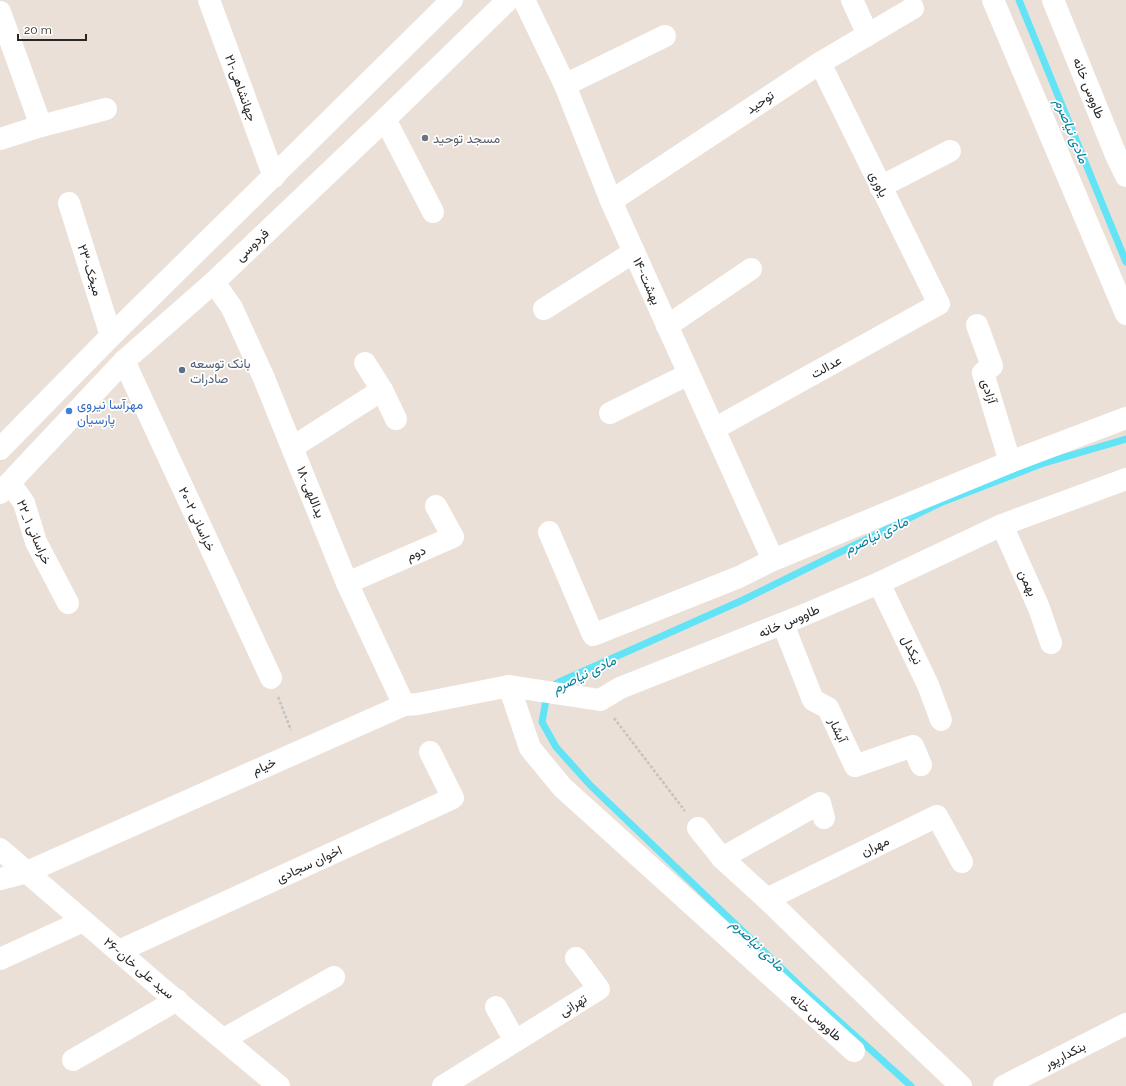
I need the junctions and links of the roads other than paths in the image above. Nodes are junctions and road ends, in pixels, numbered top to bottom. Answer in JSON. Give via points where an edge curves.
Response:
{"nodes":[{"id":1,"x":209,"y":0,"type":"edge"},
{"id":2,"x":452,"y":0,"type":"edge"},
{"id":3,"x":508,"y":0,"type":"edge"},
{"id":4,"x":524,"y":0,"type":"edge"},
{"id":5,"x":852,"y":0,"type":"edge"},
{"id":6,"x":993,"y":0,"type":"edge"},
{"id":7,"x":1053,"y":0,"type":"edge"},
{"id":8,"x":913,"y":8,"type":"dead end"},
{"id":9,"x":0,"y":12,"type":"edge"},
{"id":10,"x":868,"y":35,"type":"junction"},
{"id":11,"x":666,"y":36,"type":"dead end"},
{"id":12,"x":820,"y":63,"type":"junction"},
{"id":13,"x":565,"y":85,"type":"junction"},
{"id":14,"x":106,"y":109,"type":"dead end"},
{"id":15,"x":385,"y":119,"type":"junction"},
{"id":16,"x":41,"y":126,"type":"junction"},
{"id":17,"x":0,"y":139,"type":"edge"},
{"id":18,"x":950,"y":151,"type":"dead end"},
{"id":19,"x":1121,"y":153,"type":"edge"},
{"id":20,"x":1126,"y":176,"type":"edge"},
{"id":21,"x":274,"y":177,"type":"junction"},
{"id":22,"x":880,"y":187,"type":"junction"},
{"id":23,"x":611,"y":201,"type":"junction"},
{"id":24,"x":69,"y":203,"type":"dead end"},
{"id":25,"x":433,"y":212,"type":"dead end"},
{"id":26,"x":634,"y":252,"type":"junction"},
{"id":27,"x":751,"y":269,"type":"dead end"},
{"id":28,"x":214,"y":282,"type":"junction"},
{"id":29,"x":939,"y":304,"type":"joint"},
{"id":30,"x":544,"y":309,"type":"dead end"},
{"id":31,"x":1126,"y":314,"type":"edge"},
{"id":32,"x":978,"y":325,"type":"dead end"},
{"id":33,"x":667,"y":326,"type":"junction"},
{"id":34,"x":111,"y":336,"type":"junction"},
{"id":35,"x":124,"y":361,"type":"junction"},
{"id":36,"x":365,"y":363,"type":"dead end"},
{"id":37,"x":689,"y":374,"type":"junction"},
{"id":38,"x":382,"y":390,"type":"junction"},
{"id":39,"x":610,"y":413,"type":"dead end"},
{"id":40,"x":1126,"y":418,"type":"edge"},
{"id":41,"x":396,"y":419,"type":"dead end"},
{"id":42,"x":714,"y":429,"type":"junction"},
{"id":43,"x":293,"y":447,"type":"junction"},
{"id":44,"x":0,"y":448,"type":"edge"},
{"id":45,"x":1010,"y":462,"type":"junction"},
{"id":46,"x":1126,"y":479,"type":"edge"},
{"id":47,"x":5,"y":488,"type":"edge"},
{"id":48,"x":436,"y":506,"type":"dead end"},
{"id":49,"x":1002,"y":524,"type":"junction"},
{"id":50,"x":548,"y":532,"type":"dead end"},
{"id":51,"x":773,"y":560,"type":"junction"},
{"id":52,"x":879,"y":582,"type":"junction"},
{"id":53,"x":347,"y":583,"type":"junction"},
{"id":54,"x":68,"y":603,"type":"dead end"},
{"id":55,"x":783,"y":624,"type":"junction"},
{"id":56,"x":1051,"y":643,"type":"dead end"},
{"id":57,"x":271,"y":678,"type":"road end"},
{"id":58,"x":509,"y":686,"type":"junction"},
{"id":59,"x":600,"y":700,"type":"joint"},
{"id":60,"x":404,"y":705,"type":"junction"},
{"id":61,"x":941,"y":720,"type":"dead end"},
{"id":62,"x":430,"y":752,"type":"dead end"},
{"id":63,"x":921,"y":765,"type":"dead end"},
{"id":64,"x":824,"y":818,"type":"dead end"},
{"id":65,"x":698,"y":828,"type":"road end"},
{"id":66,"x":0,"y":849,"type":"edge"},
{"id":67,"x":722,"y":858,"type":"junction"},
{"id":68,"x":962,"y":862,"type":"dead end"},
{"id":69,"x":27,"y":872,"type":"junction"},
{"id":70,"x":0,"y":879,"type":"edge"},
{"id":71,"x":767,"y":899,"type":"junction"},
{"id":72,"x":83,"y":921,"type":"junction"},
{"id":73,"x":119,"y":951,"type":"junction"},
{"id":74,"x":576,"y":958,"type":"dead end"},
{"id":75,"x":0,"y":959,"type":"edge"},
{"id":76,"x":334,"y":977,"type":"dead end"},
{"id":77,"x":177,"y":1000,"type":"junction"},
{"id":78,"x":496,"y":1007,"type":"dead end"},
{"id":79,"x":1126,"y":1024,"type":"edge"},
{"id":80,"x":224,"y":1039,"type":"junction"},
{"id":81,"x":515,"y":1041,"type":"junction"},
{"id":82,"x":854,"y":1051,"type":"dead end"},
{"id":83,"x":73,"y":1060,"type":"dead end"},
{"id":84,"x":279,"y":1086,"type":"edge"},
{"id":85,"x":443,"y":1086,"type":"edge"},
{"id":86,"x":961,"y":1086,"type":"edge"},
{"id":87,"x":1004,"y":1086,"type":"edge"}],
"edges":[{"from":1,"to":21,"type":"street","name":"۲۱-جهانشاهی"},
{"from":2,"to":21,"type":"street"},
{"from":3,"to":15,"type":"street","name":"فردوسی"},
{"from":4,"to":13,"type":"street","name":"۱۴-بهشت"},
{"from":5,"to":10,"type":"street"},
{"from":6,"to":31,"type":"street"},
{"from":7,"to":19,"type":"street","name":"طاووس خانه"},
{"from":8,"to":10,"type":"street","name":"توحید"},
{"from":9,"to":16,"type":"street"},
{"from":10,"to":12,"type":"street","name":"توحید"},
{"from":11,"to":13,"type":"street"},
{"from":12,"to":22,"type":"street","name":"یاوری"},
{"from":12,"to":23,"type":"street","name":"توحید"},
{"from":13,"to":23,"type":"street","name":"۱۴-بهشت"},
{"from":14,"to":16,"type":"street"},
{"from":15,"to":25,"type":"street"},
{"from":15,"to":28,"type":"street","name":"فردوسی"},
{"from":16,"to":17,"type":"street"},
{"from":18,"to":22,"type":"street"},
{"from":19,"to":20,"type":"street","name":"طاووس خانه"},
{"from":21,"to":34,"type":"street"},
{"from":22,"to":29,"type":"street","name":"یاوری"},
{"from":23,"to":26,"type":"street","name":"۱۴-بهشت"},
{"from":24,"to":34,"type":"street","name":"۲۳-میخک"},
{"from":26,"to":30,"type":"street"},
{"from":26,"to":33,"type":"street","name":"۱۴-بهشت"},
{"from":27,"to":33,"type":"street"},
{"from":28,"to":35,"type":"street","name":"فردوسی"},
{"from":28,"to":43,"type":"street","name":"۱۸-یداللهی","via":[[232,308]]},
{"from":29,"to":42,"type":"street","name":"عدالت"},
{"from":32,"to":45,"type":"street","name":"آزادی","via":[[992,366],[983,373]]},
{"from":33,"to":37,"type":"street","name":"۱۴-بهشت"},
{"from":34,"to":35,"type":"street","name":"۲۳-میخک"},
{"from":34,"to":44,"type":"street"},
{"from":35,"to":47,"type":"street","name":"فردوسی"},
{"from":35,"to":57,"type":"street","name":"۲۰-خراسانی ۲"},
{"from":36,"to":38,"type":"street"},
{"from":37,"to":39,"type":"street"},
{"from":37,"to":42,"type":"street","name":"۱۴-بهشت"},
{"from":38,"to":41,"type":"street"},
{"from":38,"to":43,"type":"street"},
{"from":40,"to":45,"type":"street"},
{"from":42,"to":51,"type":"street","name":"۱۴-بهشت"},
{"from":43,"to":53,"type":"street","name":"۱۸-یداللهی"},
{"from":45,"to":51,"type":"street"},
{"from":46,"to":49,"type":"street","name":"طاووس خانه"},
{"from":47,"to":54,"type":"street","name":"۲۲_خراسانی ۱","via":[[24,503],[36,542]]},
{"from":48,"to":53,"type":"street","name":"دوم","via":[[452,537]]},
{"from":49,"to":52,"type":"street","name":"طاووس خانه"},
{"from":49,"to":56,"type":"street","name":"بهمن","via":[[1039,608]]},
{"from":50,"to":51,"type":"street","via":[[593,634]]},
{"from":52,"to":55,"type":"street","name":"طاووس خانه"},
{"from":52,"to":61,"type":"street","name":"نیکدل","via":[[928,685]]},
{"from":53,"to":60,"type":"street","name":"۱۸-یداللهی"},
{"from":55,"to":59,"type":"street","name":"طاووس خانه","via":[[620,688]]},
{"from":55,"to":63,"type":"street","name":"آبشار","via":[[814,700],[828,708],[855,766],[913,746]]},
{"from":58,"to":59,"type":"street","name":"خیام"},
{"from":58,"to":60,"type":"street","name":"خیام"},
{"from":58,"to":82,"type":"street","name":"طاووس خانه","via":[[530,748],[562,787]]},
{"from":60,"to":69,"type":"street","name":"خیام"},
{"from":62,"to":73,"type":"street","name":"اخوان سجادی","via":[[453,798]]},
{"from":64,"to":67,"type":"street","via":[[820,803]]},
{"from":65,"to":67,"type":"street"},
{"from":66,"to":69,"type":"street","name":"۲۶-سید علی خان"},
{"from":67,"to":71,"type":"street"},
{"from":68,"to":71,"type":"street","name":"مهران","via":[[937,816]]},
{"from":69,"to":70,"type":"street","name":"خیام"},
{"from":69,"to":72,"type":"street","name":"۲۶-سید علی خان"},
{"from":71,"to":86,"type":"street"},
{"from":72,"to":73,"type":"street","name":"۲۶-سید علی خان"},
{"from":72,"to":75,"type":"street"},
{"from":73,"to":77,"type":"street","name":"۲۶-سید علی خان"},
{"from":74,"to":81,"type":"street","name":"تهرانی","via":[[598,989]]},
{"from":76,"to":80,"type":"street"},
{"from":77,"to":80,"type":"street","name":"۲۶-سید علی خان"},
{"from":77,"to":83,"type":"street"},
{"from":78,"to":81,"type":"street"},
{"from":79,"to":87,"type":"street","name":"بنکدارپور"},
{"from":80,"to":84,"type":"street","name":"۲۶-سید علی خان"},
{"from":81,"to":85,"type":"street","name":"تهرانی"}]}
